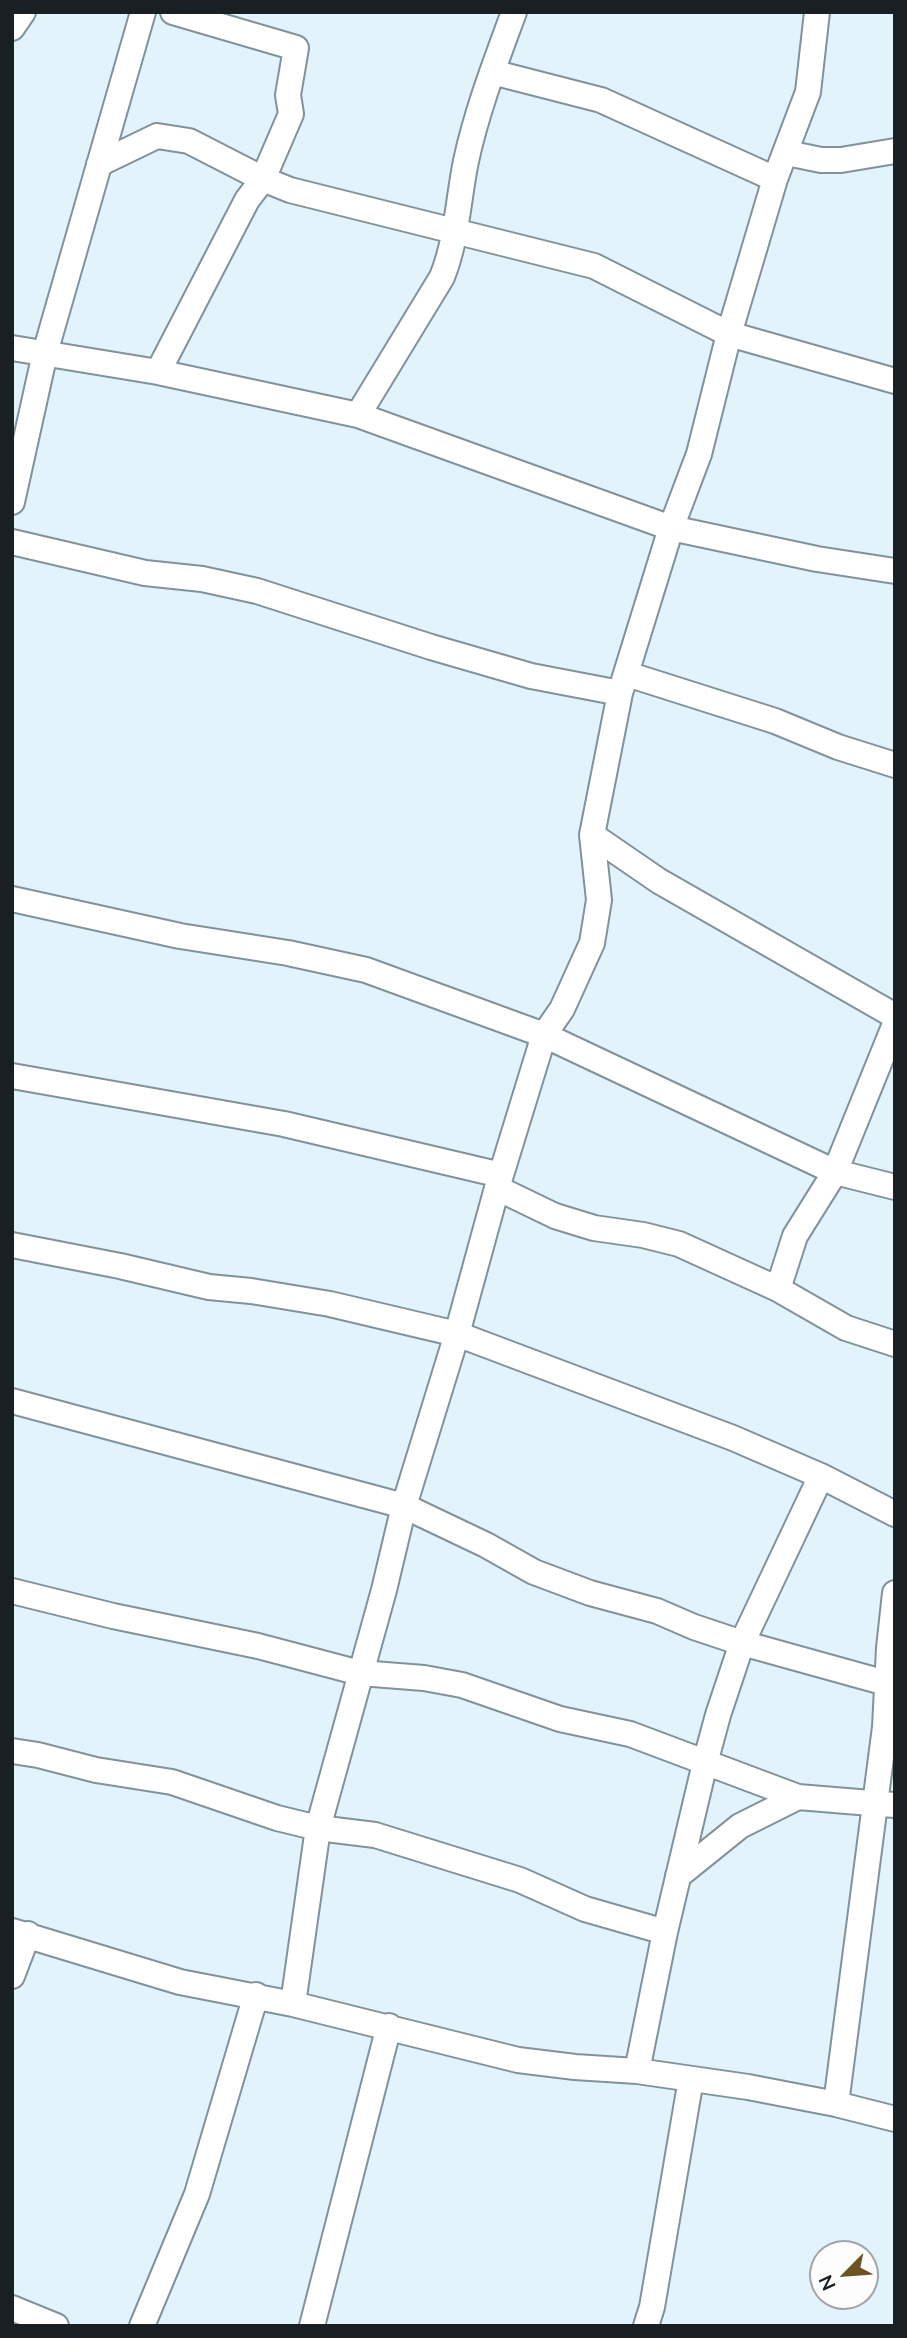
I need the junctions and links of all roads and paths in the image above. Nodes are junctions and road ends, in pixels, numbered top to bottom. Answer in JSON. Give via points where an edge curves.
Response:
{"nodes":[{"id":1,"x":23,"y":12,"type":"edge"},
{"id":2,"x":143,"y":12,"type":"edge"},
{"id":3,"x":173,"y":12,"type":"edge"},
{"id":4,"x":514,"y":12,"type":"edge"},
{"id":5,"x":817,"y":12,"type":"edge"},
{"id":6,"x":12,"y":28,"type":"edge"},
{"id":7,"x":492,"y":72,"type":"junction"},
{"id":8,"x":895,"y":151,"type":"edge"},
{"id":9,"x":787,"y":153,"type":"junction"},
{"id":10,"x":99,"y":164,"type":"junction"},
{"id":11,"x":263,"y":179,"type":"junction"},
{"id":12,"x":775,"y":179,"type":"junction"},
{"id":13,"x":455,"y":231,"type":"junction"},
{"id":14,"x":729,"y":334,"type":"junction"},
{"id":15,"x":12,"y":348,"type":"edge"},
{"id":16,"x":45,"y":353,"type":"junction"},
{"id":17,"x":158,"y":372,"type":"junction"},
{"id":18,"x":895,"y":381,"type":"edge"},
{"id":19,"x":358,"y":415,"type":"junction"},
{"id":20,"x":12,"y":502,"type":"edge"},
{"id":21,"x":671,"y":528,"type":"junction"},
{"id":22,"x":12,"y":542,"type":"edge"},
{"id":23,"x":895,"y":571,"type":"edge"},
{"id":24,"x":623,"y":684,"type":"junction"},
{"id":25,"x":895,"y":765,"type":"edge"},
{"id":26,"x":592,"y":835,"type":"junction"},
{"id":27,"x":12,"y":899,"type":"edge"},
{"id":28,"x":895,"y":1016,"type":"edge"},
{"id":29,"x":895,"y":1024,"type":"edge"},
{"id":30,"x":544,"y":1035,"type":"junction"},
{"id":31,"x":12,"y":1076,"type":"edge"},
{"id":32,"x":835,"y":1172,"type":"junction"},
{"id":33,"x":499,"y":1181,"type":"junction"},
{"id":34,"x":895,"y":1187,"type":"edge"},
{"id":35,"x":12,"y":1245,"type":"edge"},
{"id":36,"x":778,"y":1289,"type":"junction"},
{"id":37,"x":457,"y":1334,"type":"junction"},
{"id":38,"x":895,"y":1344,"type":"edge"},
{"id":39,"x":12,"y":1401,"type":"edge"},
{"id":40,"x":821,"y":1476,"type":"junction"},
{"id":41,"x":404,"y":1506,"type":"junction"},
{"id":42,"x":895,"y":1514,"type":"edge"},
{"id":43,"x":12,"y":1591,"type":"edge"},
{"id":44,"x":895,"y":1593,"type":"edge"},
{"id":45,"x":742,"y":1643,"type":"junction"},
{"id":46,"x":360,"y":1674,"type":"junction"},
{"id":47,"x":887,"y":1683,"type":"junction"},
{"id":48,"x":12,"y":1751,"type":"edge"},
{"id":49,"x":705,"y":1763,"type":"junction"},
{"id":50,"x":798,"y":1797,"type":"junction"},
{"id":51,"x":885,"y":1803,"type":"edge"},
{"id":52,"x":318,"y":1828,"type":"junction"},
{"id":53,"x":678,"y":1876,"type":"junction"},
{"id":54,"x":666,"y":1932,"type":"junction"},
{"id":55,"x":20,"y":1933,"type":"edge"},
{"id":56,"x":12,"y":1976,"type":"edge"},
{"id":57,"x":256,"y":1995,"type":"junction"},
{"id":58,"x":293,"y":2004,"type":"junction"},
{"id":59,"x":389,"y":2026,"type":"junction"},
{"id":60,"x":637,"y":2071,"type":"junction"},
{"id":61,"x":691,"y":2080,"type":"junction"},
{"id":62,"x":836,"y":2104,"type":"junction"},
{"id":63,"x":895,"y":2119,"type":"edge"},
{"id":64,"x":12,"y":2308,"type":"edge"},
{"id":65,"x":55,"y":2326,"type":"edge"},
{"id":66,"x":142,"y":2326,"type":"edge"},
{"id":67,"x":312,"y":2326,"type":"edge"},
{"id":68,"x":646,"y":2326,"type":"edge"}],
"edges":[{"from":1,"to":6,"type":"street"},
{"from":2,"to":10,"type":"street"},
{"from":3,"to":11,"type":"street","via":[[296,48],[288,94],[291,114]]},
{"from":4,"to":7,"type":"street"},
{"from":5,"to":9,"type":"street","via":[[808,92]]},
{"from":7,"to":12,"type":"street","via":[[601,100]]},
{"from":7,"to":13,"type":"street","via":[[466,161]]},
{"from":8,"to":9,"type":"street","via":[[841,160]]},
{"from":9,"to":12,"type":"street"},
{"from":10,"to":11,"type":"street","via":[[156,136],[188,141]]},
{"from":10,"to":16,"type":"street"},
{"from":11,"to":13,"type":"street","via":[[290,190]]},
{"from":11,"to":17,"type":"street","via":[[247,200]]},
{"from":12,"to":14,"type":"street"},
{"from":13,"to":14,"type":"street","via":[[594,266]]},
{"from":13,"to":19,"type":"street","via":[[442,277]]},
{"from":14,"to":18,"type":"street"},
{"from":14,"to":21,"type":"street","via":[[699,454]]},
{"from":15,"to":16,"type":"street"},
{"from":16,"to":17,"type":"street"},
{"from":16,"to":20,"type":"street"},
{"from":17,"to":19,"type":"street"},
{"from":19,"to":21,"type":"street"},
{"from":21,"to":23,"type":"street"},
{"from":21,"to":24,"type":"street"},
{"from":22,"to":24,"type":"street","via":[[145,573],[257,591],[518,672]]},
{"from":24,"to":25,"type":"street","via":[[775,721]]},
{"from":24,"to":26,"type":"street"},
{"from":26,"to":28,"type":"street","via":[[659,881]]},
{"from":26,"to":30,"type":"street","via":[[599,900],[592,943],[562,1009]]},
{"from":27,"to":30,"type":"street","via":[[366,970]]},
{"from":29,"to":32,"type":"street"},
{"from":30,"to":32,"type":"street"},
{"from":30,"to":33,"type":"street"},
{"from":31,"to":33,"type":"street","via":[[284,1124]]},
{"from":32,"to":34,"type":"street"},
{"from":32,"to":36,"type":"street","via":[[795,1236]]},
{"from":33,"to":36,"type":"street","via":[[555,1216],[679,1244]]},
{"from":33,"to":37,"type":"street"},
{"from":35,"to":37,"type":"street","via":[[209,1287],[330,1304]]},
{"from":36,"to":38,"type":"street","via":[[846,1328]]},
{"from":37,"to":40,"type":"street"},
{"from":37,"to":41,"type":"street"},
{"from":39,"to":41,"type":"street"},
{"from":40,"to":42,"type":"street"},
{"from":40,"to":45,"type":"street"},
{"from":41,"to":45,"type":"street","via":[[534,1572]]},
{"from":41,"to":46,"type":"street"},
{"from":43,"to":46,"type":"street","via":[[258,1646]]},
{"from":44,"to":47,"type":"street"},
{"from":45,"to":47,"type":"street"},
{"from":45,"to":49,"type":"street"},
{"from":46,"to":49,"type":"street","via":[[462,1685],[560,1719],[630,1734]]},
{"from":46,"to":52,"type":"street"},
{"from":47,"to":51,"type":"street"},
{"from":48,"to":52,"type":"street","via":[[172,1782]]},
{"from":49,"to":50,"type":"street"},
{"from":49,"to":53,"type":"street"},
{"from":50,"to":51,"type":"street"},
{"from":50,"to":53,"type":"street","via":[[740,1826]]},
{"from":51,"to":62,"type":"street"},
{"from":52,"to":54,"type":"street","via":[[375,1835],[520,1880],[584,1909]]},
{"from":52,"to":58,"type":"street"},
{"from":53,"to":54,"type":"street"},
{"from":54,"to":60,"type":"street"},
{"from":55,"to":56,"type":"street"},
{"from":55,"to":57,"type":"street","via":[[180,1982]]},
{"from":57,"to":58,"type":"street"},
{"from":57,"to":66,"type":"street","via":[[197,2194]]},
{"from":58,"to":59,"type":"street"},
{"from":59,"to":60,"type":"street","via":[[518,2060]]},
{"from":59,"to":67,"type":"street"},
{"from":60,"to":61,"type":"street"},
{"from":61,"to":62,"type":"street"},
{"from":61,"to":68,"type":"street"},
{"from":62,"to":63,"type":"street"},
{"from":64,"to":65,"type":"street"}]}
